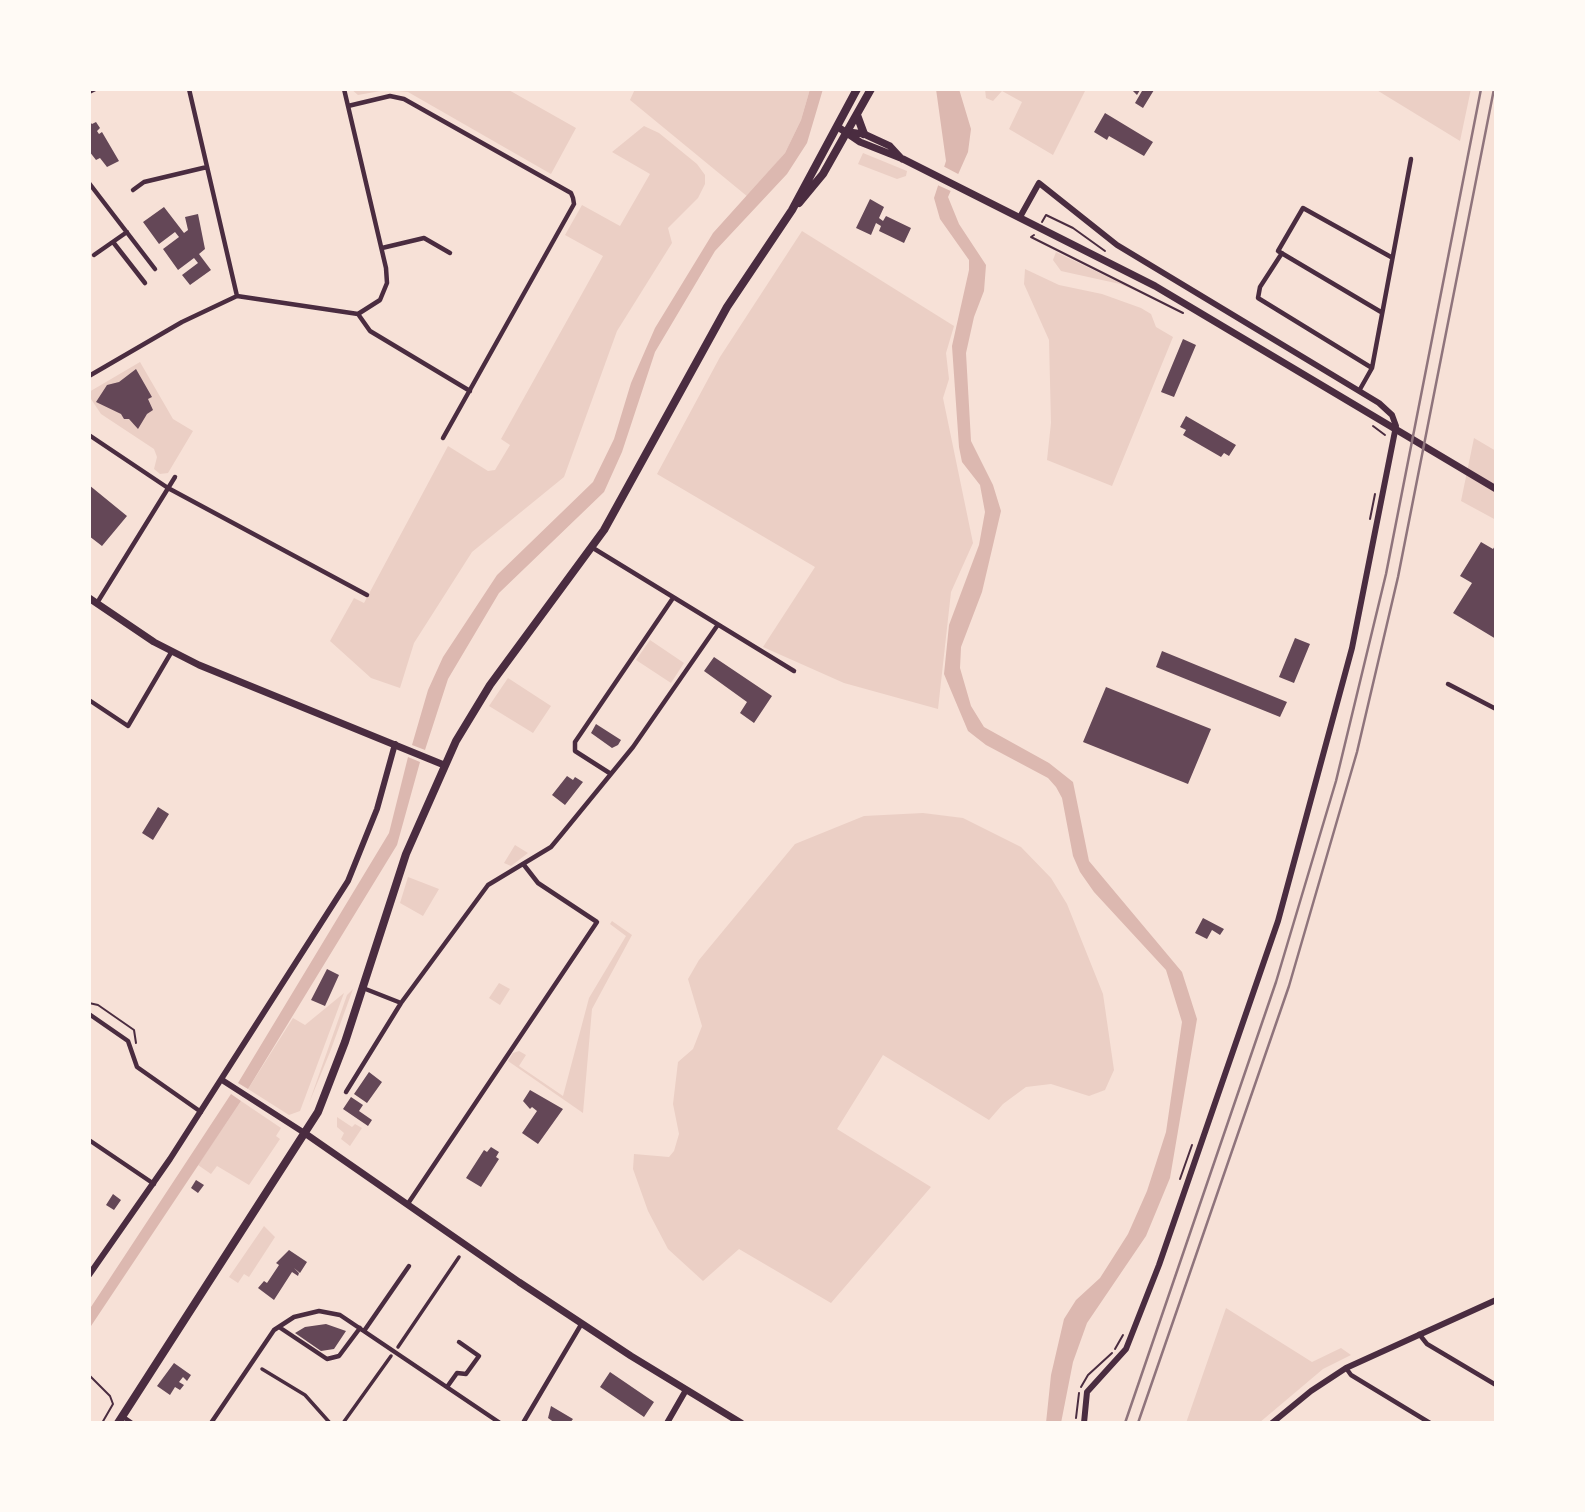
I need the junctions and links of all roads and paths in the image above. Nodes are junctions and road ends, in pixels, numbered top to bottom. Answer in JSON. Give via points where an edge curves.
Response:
{"nodes":[{"id":1,"x":95,"y":89,"type":"edge"},
{"id":2,"x":189,"y":89,"type":"edge"},
{"id":3,"x":344,"y":89,"type":"edge"},
{"id":4,"x":857,"y":89,"type":"edge"},
{"id":5,"x":871,"y":89,"type":"edge"},
{"id":6,"x":89,"y":92,"type":"edge"},
{"id":7,"x":348,"y":106,"type":"junction"},
{"id":8,"x":858,"y":113,"type":"junction"},
{"id":9,"x":838,"y":127,"type":"junction"},
{"id":10,"x":847,"y":131,"type":"junction"},
{"id":11,"x":864,"y":134,"type":"junction"},
{"id":12,"x":903,"y":159,"type":"junction"},
{"id":13,"x":1411,"y":159,"type":"dead end"},
{"id":14,"x":207,"y":167,"type":"junction"},
{"id":15,"x":89,"y":183,"type":"edge"},
{"id":16,"x":133,"y":190,"type":"dead end"},
{"id":17,"x":792,"y":210,"type":"junction"},
{"id":18,"x":1020,"y":217,"type":"junction"},
{"id":19,"x":127,"y":232,"type":"junction"},
{"id":20,"x":1031,"y":237,"type":"dead end"},
{"id":21,"x":113,"y":242,"type":"junction"},
{"id":22,"x":382,"y":248,"type":"junction"},
{"id":23,"x":450,"y":253,"type":"dead end"},
{"id":24,"x":1282,"y":253,"type":"junction"},
{"id":25,"x":94,"y":255,"type":"dead end"},
{"id":26,"x":1391,"y":257,"type":"junction"},
{"id":27,"x":155,"y":269,"type":"dead end"},
{"id":28,"x":145,"y":283,"type":"dead end"},
{"id":29,"x":237,"y":296,"type":"junction"},
{"id":30,"x":1381,"y":312,"type":"junction"},
{"id":31,"x":1183,"y":313,"type":"dead end"},
{"id":32,"x":358,"y":314,"type":"junction"},
{"id":33,"x":1372,"y":368,"type":"junction"},
{"id":34,"x":89,"y":376,"type":"edge"},
{"id":35,"x":470,"y":391,"type":"junction"},
{"id":36,"x":1359,"y":391,"type":"junction"},
{"id":37,"x":1373,"y":427,"type":"dead end"},
{"id":38,"x":89,"y":435,"type":"edge"},
{"id":39,"x":443,"y":438,"type":"dead end"},
{"id":40,"x":1389,"y":440,"type":"dead end"},
{"id":41,"x":175,"y":477,"type":"dead end"},
{"id":42,"x":1380,"y":486,"type":"dead end"},
{"id":43,"x":168,"y":488,"type":"junction"},
{"id":44,"x":1496,"y":489,"type":"edge"},
{"id":45,"x":1372,"y":526,"type":"dead end"},
{"id":46,"x":593,"y":548,"type":"junction"},
{"id":47,"x":367,"y":595,"type":"dead end"},
{"id":48,"x":89,"y":598,"type":"edge"},
{"id":49,"x":674,"y":598,"type":"junction"},
{"id":50,"x":97,"y":604,"type":"junction"},
{"id":51,"x":717,"y":626,"type":"junction"},
{"id":52,"x":172,"y":651,"type":"junction"},
{"id":53,"x":794,"y":671,"type":"dead end"},
{"id":54,"x":1448,"y":684,"type":"dead end"},
{"id":55,"x":89,"y":700,"type":"edge"},
{"id":56,"x":1496,"y":709,"type":"edge"},
{"id":57,"x":395,"y":744,"type":"junction"},
{"id":58,"x":444,"y":765,"type":"junction"},
{"id":59,"x":611,"y":774,"type":"junction"},
{"id":60,"x":524,"y":865,"type":"junction"},
{"id":61,"x":363,"y":988,"type":"junction"},
{"id":62,"x":89,"y":1003,"type":"edge"},
{"id":63,"x":401,"y":1003,"type":"junction"},
{"id":64,"x":89,"y":1014,"type":"edge"},
{"id":65,"x":136,"y":1043,"type":"dead end"},
{"id":66,"x":222,"y":1080,"type":"junction"},
{"id":67,"x":346,"y":1092,"type":"dead end"},
{"id":68,"x":201,"y":1112,"type":"junction"},
{"id":69,"x":306,"y":1134,"type":"junction"},
{"id":70,"x":89,"y":1140,"type":"edge"},
{"id":71,"x":154,"y":1184,"type":"junction"},
{"id":72,"x":407,"y":1205,"type":"junction"},
{"id":73,"x":459,"y":1257,"type":"dead end"},
{"id":74,"x":409,"y":1266,"type":"dead end"},
{"id":75,"x":90,"y":1273,"type":"edge"},
{"id":76,"x":1496,"y":1300,"type":"edge"},
{"id":77,"x":582,"y":1323,"type":"junction"},
{"id":78,"x":279,"y":1326,"type":"junction"},
{"id":79,"x":362,"y":1329,"type":"junction"},
{"id":80,"x":1418,"y":1333,"type":"junction"},
{"id":81,"x":459,"y":1342,"type":"dead end"},
{"id":82,"x":398,"y":1347,"type":"dead end"},
{"id":83,"x":391,"y":1356,"type":"dead end"},
{"id":84,"x":1346,"y":1368,"type":"junction"},
{"id":85,"x":262,"y":1369,"type":"dead end"},
{"id":86,"x":89,"y":1375,"type":"edge"},
{"id":87,"x":1496,"y":1385,"type":"edge"},
{"id":88,"x":447,"y":1387,"type":"junction"},
{"id":89,"x":686,"y":1390,"type":"junction"},
{"id":90,"x":120,"y":1419,"type":"edge"},
{"id":91,"x":102,"y":1423,"type":"edge"},
{"id":92,"x":132,"y":1423,"type":"edge"},
{"id":93,"x":211,"y":1423,"type":"edge"},
{"id":94,"x":330,"y":1423,"type":"edge"},
{"id":95,"x":343,"y":1423,"type":"edge"},
{"id":96,"x":500,"y":1423,"type":"edge"},
{"id":97,"x":523,"y":1423,"type":"edge"},
{"id":98,"x":667,"y":1423,"type":"edge"},
{"id":99,"x":741,"y":1423,"type":"edge"},
{"id":100,"x":1084,"y":1423,"type":"edge"},
{"id":101,"x":1272,"y":1423,"type":"edge"},
{"id":102,"x":1430,"y":1423,"type":"edge"}],
"edges":[{"from":1,"to":6,"type":"street"},
{"from":2,"to":14,"type":"street"},
{"from":3,"to":7,"type":"street"},
{"from":4,"to":9,"type":"main road"},
{"from":5,"to":8,"type":"main road"},
{"from":7,"to":22,"type":"street"},
{"from":7,"to":35,"type":"street","via":[[390,96],[404,99],[571,193],[574,204]]},
{"from":8,"to":10,"type":"main road"},
{"from":8,"to":11,"type":"main road"},
{"from":9,"to":10,"type":"main road"},
{"from":9,"to":17,"type":"main road"},
{"from":10,"to":11,"type":"main road"},
{"from":10,"to":12,"type":"main road","via":[[867,146]]},
{"from":10,"to":17,"type":"main road","via":[[823,174]]},
{"from":11,"to":12,"type":"main road","via":[[890,146]]},
{"from":12,"to":18,"type":"main road"},
{"from":13,"to":26,"type":"street"},
{"from":14,"to":16,"type":"street","via":[[144,182]]},
{"from":14,"to":29,"type":"street"},
{"from":15,"to":19,"type":"street"},
{"from":17,"to":46,"type":"main road","via":[[727,307]]},
{"from":18,"to":36,"type":"street","via":[[1039,183],[1116,245]]},
{"from":18,"to":44,"type":"main road","via":[[1155,286]]},
{"from":19,"to":21,"type":"street"},
{"from":19,"to":27,"type":"street"},
{"from":20,"to":31,"type":"path"},
{"from":21,"to":25,"type":"street"},
{"from":21,"to":28,"type":"street"},
{"from":22,"to":23,"type":"street","via":[[424,238]]},
{"from":22,"to":32,"type":"street","via":[[385,290],[374,305]]},
{"from":24,"to":26,"type":"street","via":[[1278,251],[1303,208]]},
{"from":24,"to":30,"type":"street"},
{"from":24,"to":33,"type":"street","via":[[1258,298]]},
{"from":26,"to":30,"type":"street"},
{"from":29,"to":32,"type":"street"},
{"from":29,"to":34,"type":"street","via":[[194,315]]},
{"from":30,"to":33,"type":"street"},
{"from":32,"to":35,"type":"street","via":[[370,331]]},
{"from":33,"to":36,"type":"street"},
{"from":35,"to":39,"type":"street"},
{"from":36,"to":100,"type":"street","via":[[1387,409],[1396,436],[1352,648],[1282,908],[1160,1265],[1126,1349],[1087,1392]]},
{"from":37,"to":40,"type":"path"},
{"from":38,"to":43,"type":"street"},
{"from":41,"to":43,"type":"street"},
{"from":42,"to":45,"type":"path","via":[[1371,505]]},
{"from":43,"to":47,"type":"street"},
{"from":43,"to":50,"type":"street"},
{"from":46,"to":49,"type":"street"},
{"from":46,"to":58,"type":"main road","via":[[490,685]]},
{"from":48,"to":50,"type":"main road"},
{"from":49,"to":51,"type":"street"},
{"from":49,"to":59,"type":"street","via":[[575,742],[576,751]]},
{"from":50,"to":52,"type":"main road"},
{"from":51,"to":53,"type":"street"},
{"from":51,"to":59,"type":"street"},
{"from":52,"to":55,"type":"street","via":[[128,726]]},
{"from":52,"to":57,"type":"main road"},
{"from":54,"to":56,"type":"street"},
{"from":57,"to":58,"type":"main road"},
{"from":57,"to":66,"type":"street","via":[[356,865]]},
{"from":58,"to":61,"type":"main road","via":[[406,854]]},
{"from":59,"to":60,"type":"street","via":[[551,847]]},
{"from":60,"to":63,"type":"street","via":[[488,885]]},
{"from":60,"to":72,"type":"street","via":[[538,883],[597,922]]},
{"from":61,"to":63,"type":"street"},
{"from":61,"to":69,"type":"main road","via":[[333,1076]]},
{"from":62,"to":65,"type":"path","via":[[134,1030]]},
{"from":63,"to":67,"type":"street"},
{"from":64,"to":68,"type":"street","via":[[128,1041],[135,1065]]},
{"from":66,"to":68,"type":"street"},
{"from":66,"to":69,"type":"street"},
{"from":68,"to":71,"type":"street"},
{"from":69,"to":72,"type":"main road"},
{"from":69,"to":90,"type":"main road"},
{"from":70,"to":71,"type":"street"},
{"from":71,"to":75,"type":"street"},
{"from":72,"to":77,"type":"main road"},
{"from":73,"to":82,"type":"street"},
{"from":74,"to":79,"type":"street"},
{"from":76,"to":80,"type":"street"},
{"from":77,"to":89,"type":"main road"},
{"from":77,"to":97,"type":"street"},
{"from":78,"to":79,"type":"street","via":[[300,1314],[319,1311],[338,1314]]},
{"from":78,"to":79,"type":"street","via":[[327,1359],[339,1356]]},
{"from":78,"to":93,"type":"street"},
{"from":79,"to":88,"type":"street"},
{"from":80,"to":84,"type":"street"},
{"from":80,"to":87,"type":"street","via":[[1427,1344]]},
{"from":81,"to":88,"type":"street","via":[[479,1356],[466,1374],[457,1373]]},
{"from":83,"to":95,"type":"street"},
{"from":84,"to":101,"type":"street"},
{"from":84,"to":102,"type":"street"},
{"from":85,"to":94,"type":"street","via":[[305,1395]]},
{"from":86,"to":91,"type":"path","via":[[113,1404]]},
{"from":88,"to":96,"type":"street"},
{"from":89,"to":98,"type":"street"},
{"from":89,"to":99,"type":"main road"},
{"from":90,"to":92,"type":"street"}]}
